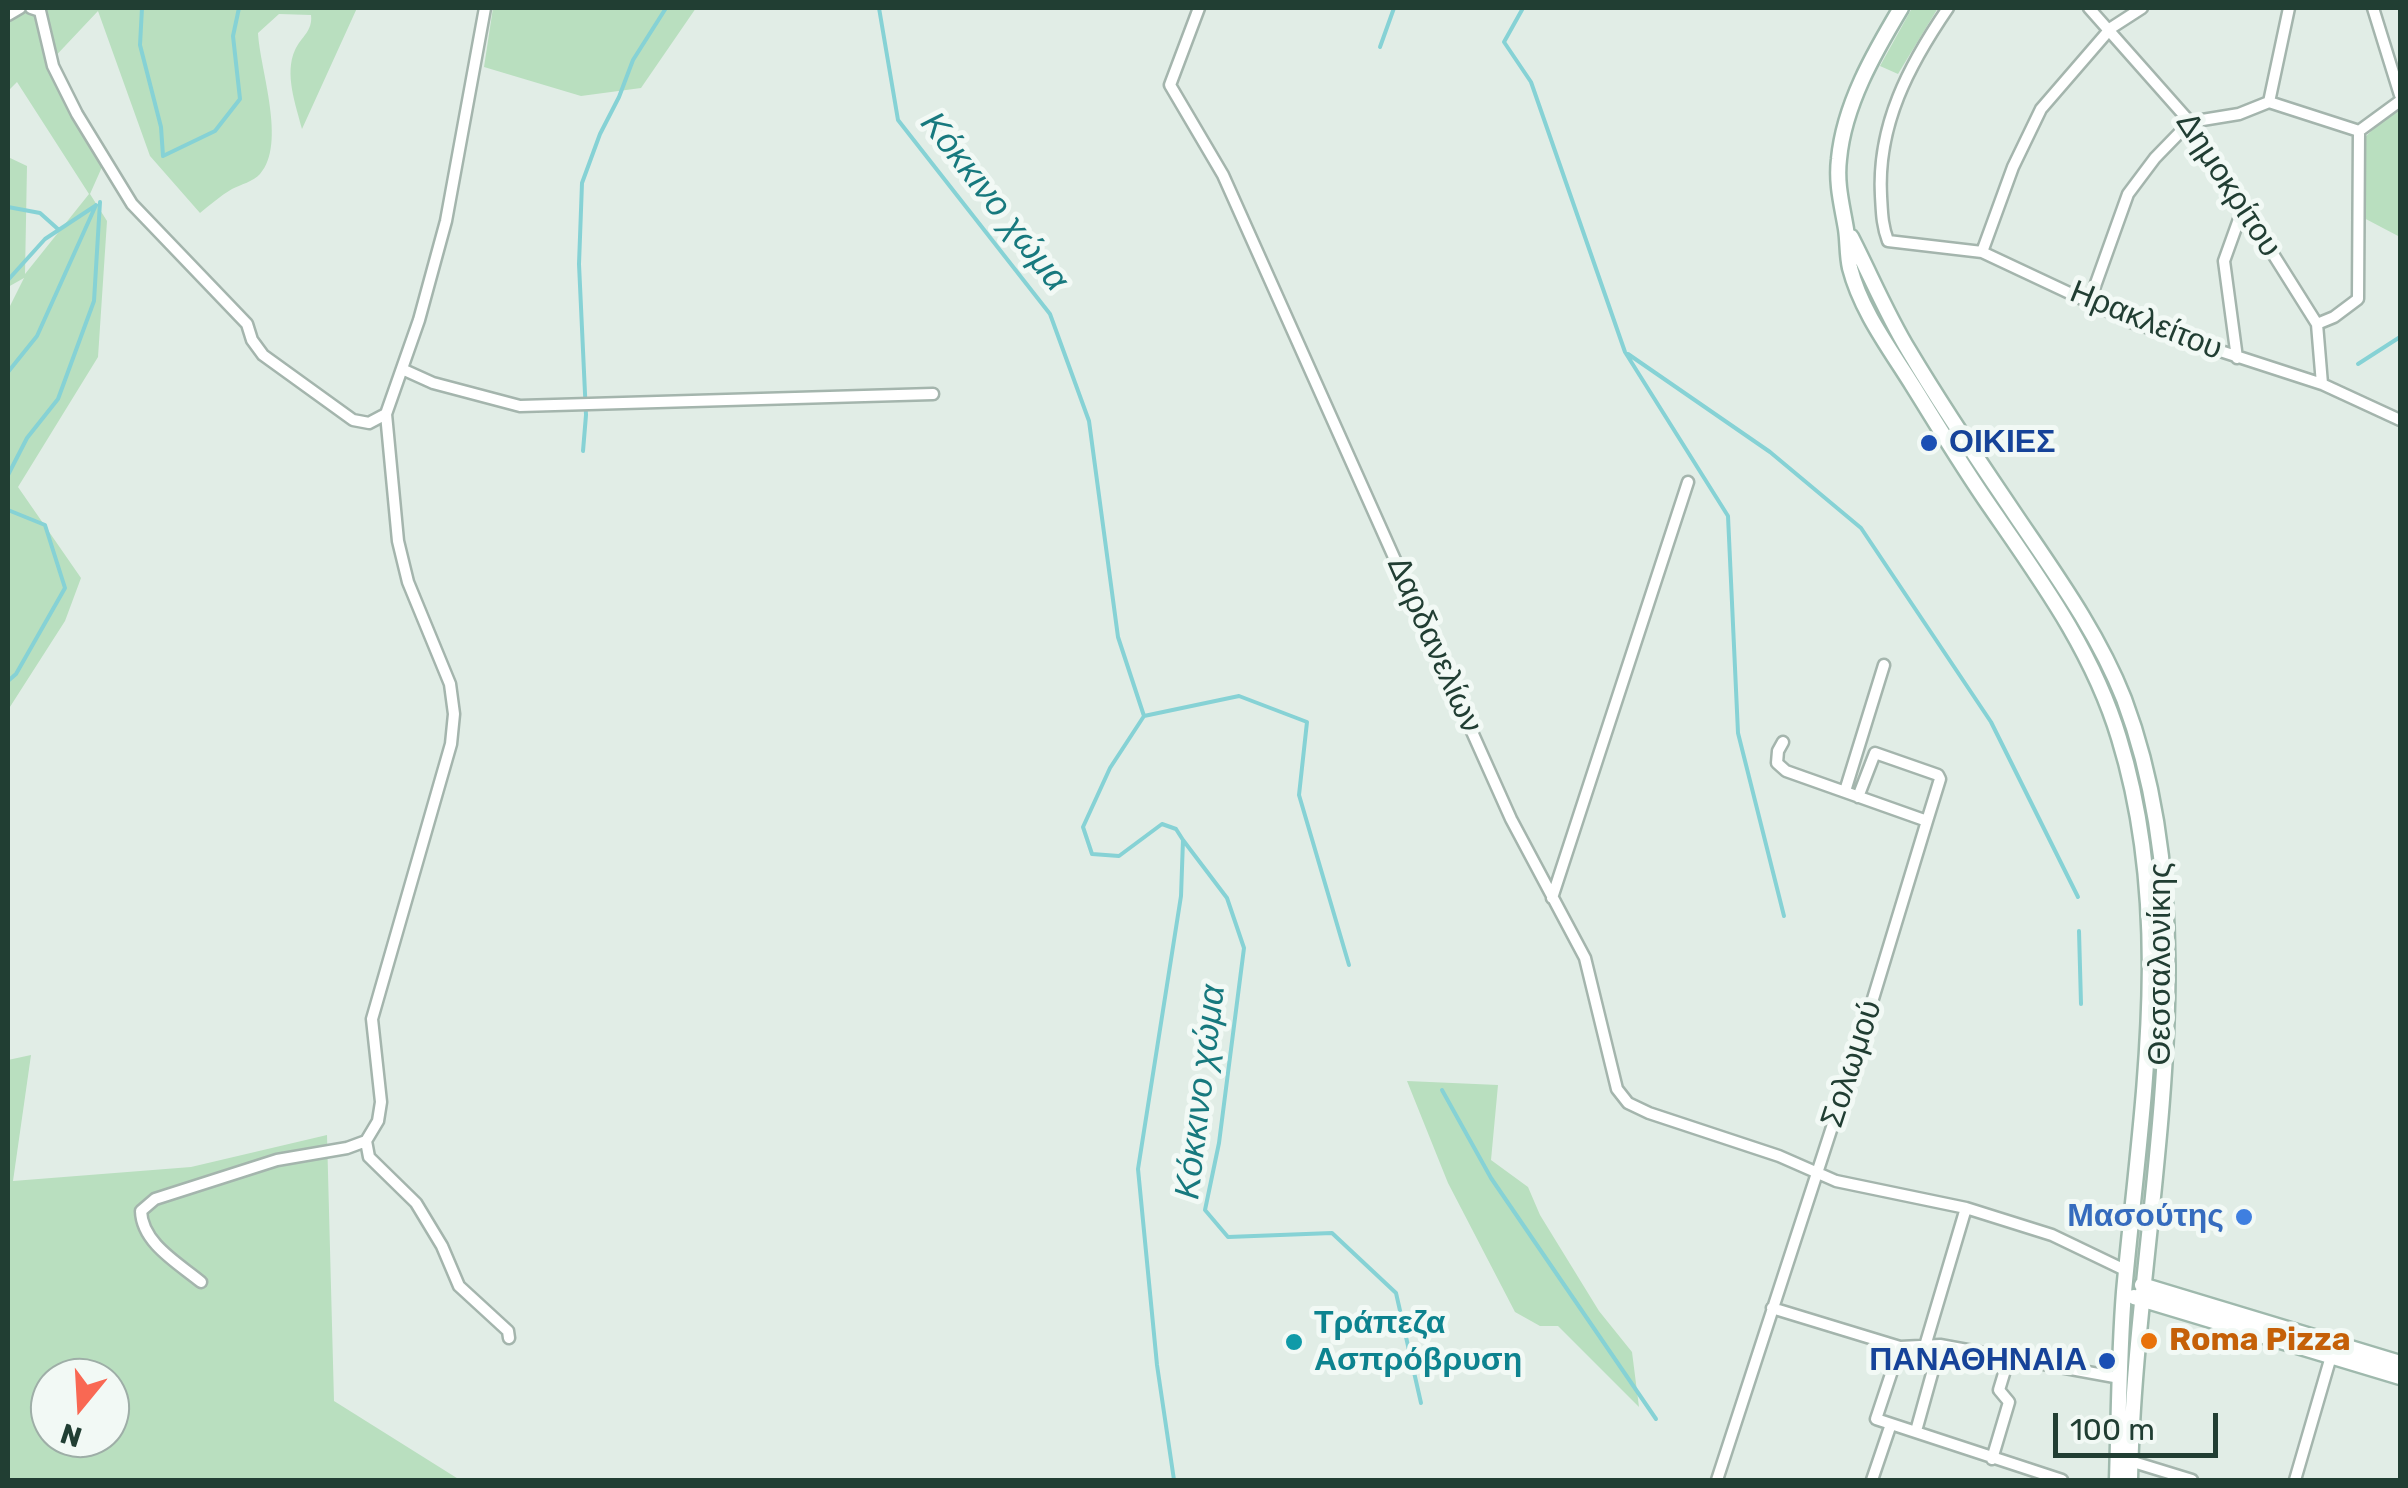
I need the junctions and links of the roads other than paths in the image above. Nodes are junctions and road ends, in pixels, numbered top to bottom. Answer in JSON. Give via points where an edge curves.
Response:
{"nodes":[{"id":1,"x":20,"y":8,"type":"edge"},
{"id":2,"x":38,"y":8,"type":"edge"},
{"id":3,"x":485,"y":8,"type":"edge"},
{"id":4,"x":1199,"y":8,"type":"edge"},
{"id":5,"x":1902,"y":8,"type":"edge"},
{"id":6,"x":1948,"y":8,"type":"edge"},
{"id":7,"x":2090,"y":8,"type":"edge"},
{"id":8,"x":2142,"y":8,"type":"edge"},
{"id":9,"x":2289,"y":8,"type":"edge"},
{"id":10,"x":2373,"y":8,"type":"edge"},
{"id":11,"x":8,"y":15,"type":"edge"},
{"id":12,"x":2111,"y":28,"type":"junction"},
{"id":13,"x":2400,"y":34,"type":"edge"},
{"id":14,"x":2386,"y":40,"type":"junction"},
{"id":15,"x":2400,"y":98,"type":"edge"},
{"id":16,"x":2269,"y":102,"type":"junction"},
{"id":17,"x":2190,"y":122,"type":"junction"},
{"id":18,"x":2359,"y":131,"type":"junction"},
{"id":19,"x":2243,"y":208,"type":"junction"},
{"id":20,"x":1846,"y":227,"type":"junction"},
{"id":21,"x":1982,"y":252,"type":"junction"},
{"id":22,"x":2090,"y":300,"type":"junction"},
{"id":23,"x":2317,"y":324,"type":"junction"},
{"id":24,"x":2237,"y":358,"type":"junction"},
{"id":25,"x":402,"y":369,"type":"junction"},
{"id":26,"x":2322,"y":384,"type":"junction"},
{"id":27,"x":933,"y":394,"type":"dead end"},
{"id":28,"x":386,"y":414,"type":"junction"},
{"id":29,"x":2400,"y":420,"type":"edge"},
{"id":30,"x":1688,"y":482,"type":"dead end"},
{"id":31,"x":1884,"y":665,"type":"dead end"},
{"id":32,"x":1783,"y":742,"type":"dead end"},
{"id":33,"x":1845,"y":791,"type":"junction"},
{"id":34,"x":1858,"y":796,"type":"junction"},
{"id":35,"x":1927,"y":821,"type":"junction"},
{"id":36,"x":1552,"y":898,"type":"junction"},
{"id":37,"x":366,"y":1141,"type":"junction"},
{"id":38,"x":1816,"y":1173,"type":"junction"},
{"id":39,"x":1966,"y":1208,"type":"junction"},
{"id":40,"x":2127,"y":1271,"type":"junction"},
{"id":41,"x":200,"y":1282,"type":"dead end"},
{"id":42,"x":2142,"y":1285,"type":"junction"},
{"id":43,"x":2124,"y":1294,"type":"junction"},
{"id":44,"x":1772,"y":1308,"type":"junction"},
{"id":45,"x":509,"y":1338,"type":"dead end"},
{"id":46,"x":1940,"y":1344,"type":"junction"},
{"id":47,"x":1925,"y":1346,"type":"junction"},
{"id":48,"x":1900,"y":1347,"type":"junction"},
{"id":49,"x":2333,"y":1350,"type":"junction"},
{"id":50,"x":2009,"y":1357,"type":"junction"},
{"id":51,"x":2400,"y":1362,"type":"edge"},
{"id":52,"x":2400,"y":1377,"type":"edge"},
{"id":53,"x":2120,"y":1378,"type":"junction"},
{"id":54,"x":1890,"y":1424,"type":"junction"},
{"id":55,"x":1916,"y":1431,"type":"junction"},
{"id":56,"x":1992,"y":1459,"type":"junction"},
{"id":57,"x":2130,"y":1461,"type":"junction"},
{"id":58,"x":1717,"y":1480,"type":"edge"},
{"id":59,"x":1872,"y":1480,"type":"edge"},
{"id":60,"x":2062,"y":1480,"type":"edge"},
{"id":61,"x":2117,"y":1480,"type":"edge"},
{"id":62,"x":2130,"y":1480,"type":"edge"},
{"id":63,"x":2192,"y":1480,"type":"edge"},
{"id":64,"x":2295,"y":1480,"type":"edge"}],
"edges":[{"from":1,"to":11,"type":"street"},
{"from":2,"to":28,"type":"street","via":[[53,66],[132,204],[247,324],[263,355],[353,420],[370,423]]},
{"from":3,"to":25,"type":"street","via":[[446,222]]},
{"from":4,"to":36,"type":"street","name":"Δαρδανελίων","via":[[1170,85],[1222,176]]},
{"from":5,"to":20,"type":"main road","name":"Θεσσαλονίκης","via":[[1870,64],[1843,135],[1838,182]]},
{"from":6,"to":21,"type":"street","name":"Ηρακλείτου","via":[[1887,123],[1881,224],[1888,242]]},
{"from":7,"to":12,"type":"street","name":"Δημοκρίτου"},
{"from":8,"to":12,"type":"street"},
{"from":9,"to":16,"type":"street"},
{"from":10,"to":14,"type":"street"},
{"from":12,"to":17,"type":"street","name":"Δημοκρίτου"},
{"from":12,"to":21,"type":"street","via":[[2032,123]]},
{"from":13,"to":14,"type":"street"},
{"from":14,"to":15,"type":"street"},
{"from":15,"to":18,"type":"street"},
{"from":16,"to":17,"type":"street"},
{"from":16,"to":18,"type":"street"},
{"from":17,"to":19,"type":"street","name":"Δημοκρίτου"},
{"from":17,"to":22,"type":"street","via":[[2128,194]]},
{"from":18,"to":23,"type":"street","via":[[2358,299]]},
{"from":19,"to":23,"type":"street","name":"Δημοκρίτου"},
{"from":19,"to":24,"type":"street","via":[[2224,260]]},
{"from":20,"to":40,"type":"main road","name":"Θεσσαλονίκης","via":[[1849,265],[1866,307],[1952,451],[2059,608],[2120,738],[2146,853],[2152,918]]},
{"from":20,"to":42,"type":"main road","name":"Θεσσαλονίκης","via":[[1907,349],[2081,614],[2123,698],[2139,748],[2163,855],[2168,966]]},
{"from":21,"to":22,"type":"street","name":"Ηρακλείτου"},
{"from":22,"to":24,"type":"street","name":"Ηρακλείτου","via":[[2131,322]]},
{"from":23,"to":26,"type":"street","name":"Δημοκρίτου"},
{"from":24,"to":26,"type":"street","name":"Ηρακλείτου"},
{"from":25,"to":27,"type":"street","via":[[520,406]]},
{"from":25,"to":28,"type":"street"},
{"from":26,"to":29,"type":"street","name":"Ηρακλείτου"},
{"from":28,"to":37,"type":"street","via":[[404,568],[450,684],[454,714],[452,744],[372,1019],[381,1102]]},
{"from":30,"to":36,"type":"street"},
{"from":31,"to":33,"type":"street"},
{"from":32,"to":33,"type":"street","via":[[1777,762],[1786,770]]},
{"from":33,"to":34,"type":"street"},
{"from":34,"to":35,"type":"street"},
{"from":34,"to":35,"type":"street","name":"Σολωμού","via":[[1875,753],[1923,769],[1940,776]]},
{"from":35,"to":38,"type":"street","name":"Σολωμού"},
{"from":36,"to":38,"type":"street","name":"Δαρδανελίων","via":[[1585,958],[1617,1089],[1628,1104]]},
{"from":37,"to":41,"type":"street","via":[[155,1198],[141,1212],[142,1227]]},
{"from":37,"to":45,"type":"street","via":[[369,1157],[416,1203],[460,1286]]},
{"from":38,"to":39,"type":"street"},
{"from":38,"to":44,"type":"street","name":"Σολωμού"},
{"from":39,"to":40,"type":"street","via":[[2052,1235]]},
{"from":39,"to":47,"type":"street"},
{"from":40,"to":42,"type":"main road"},
{"from":40,"to":43,"type":"main road","name":"Θεσσαλονίκης"},
{"from":42,"to":43,"type":"main road"},
{"from":42,"to":49,"type":"main road"},
{"from":42,"to":57,"type":"main road","name":"Θεσσαλονίκης"},
{"from":43,"to":53,"type":"main road","name":"Θεσσαλονίκης"},
{"from":44,"to":48,"type":"street"},
{"from":44,"to":58,"type":"street","name":"Σολωμού"},
{"from":46,"to":47,"type":"street"},
{"from":46,"to":50,"type":"street"},
{"from":46,"to":55,"type":"street"},
{"from":47,"to":48,"type":"street"},
{"from":48,"to":54,"type":"street","via":[[1876,1419]]},
{"from":49,"to":51,"type":"main road"},
{"from":49,"to":52,"type":"main road"},
{"from":49,"to":64,"type":"street"},
{"from":50,"to":53,"type":"street"},
{"from":50,"to":56,"type":"street","via":[[1999,1390],[2008,1402]]},
{"from":53,"to":61,"type":"main road","name":"Θεσσαλονίκης"},
{"from":54,"to":55,"type":"street"},
{"from":54,"to":59,"type":"street"},
{"from":55,"to":56,"type":"street"},
{"from":56,"to":60,"type":"street"},
{"from":57,"to":62,"type":"main road","name":"Θεσσαλονίκης"},
{"from":57,"to":63,"type":"street"}]}
